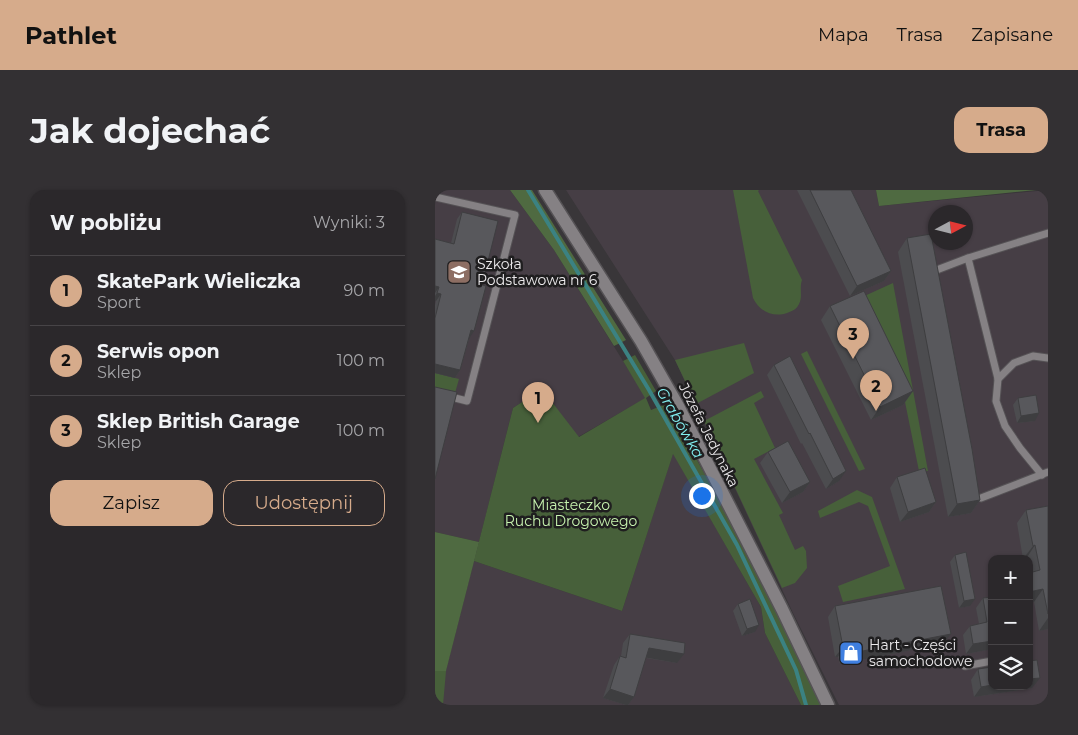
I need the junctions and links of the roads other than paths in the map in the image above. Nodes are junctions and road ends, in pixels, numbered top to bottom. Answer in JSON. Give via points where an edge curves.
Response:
{"nodes":[{"id":1,"x":545,"y":190,"type":"edge"},
{"id":2,"x":435,"y":197,"type":"edge"},
{"id":3,"x":1048,"y":233,"type":"edge"},
{"id":4,"x":967,"y":258,"type":"junction"},
{"id":5,"x":934,"y":270,"type":"edge"},
{"id":6,"x":1048,"y":358,"type":"edge"},
{"id":7,"x":998,"y":379,"type":"junction"},
{"id":8,"x":435,"y":393,"type":"edge"},
{"id":9,"x":1045,"y":473,"type":"edge"},
{"id":10,"x":981,"y":498,"type":"edge"},
{"id":11,"x":988,"y":662,"type":"edge"},
{"id":12,"x":965,"y":666,"type":"dead end"},
{"id":13,"x":828,"y":705,"type":"edge"}],
"edges":[{"from":1,"to":13,"type":"street","name":"Józefa Jedynaka","via":[[641,341],[678,406]]},
{"from":2,"to":8,"type":"lane","via":[[515,216],[467,401]]},
{"from":3,"to":4,"type":"lane"},
{"from":4,"to":5,"type":"lane"},
{"from":4,"to":7,"type":"lane"},
{"from":6,"to":7,"type":"lane","via":[[1033,356],[1013,363]]},
{"from":7,"to":9,"type":"lane","via":[[996,401],[1005,426],[1020,448]]},
{"from":9,"to":10,"type":"lane"},
{"from":11,"to":12,"type":"lane"}]}
